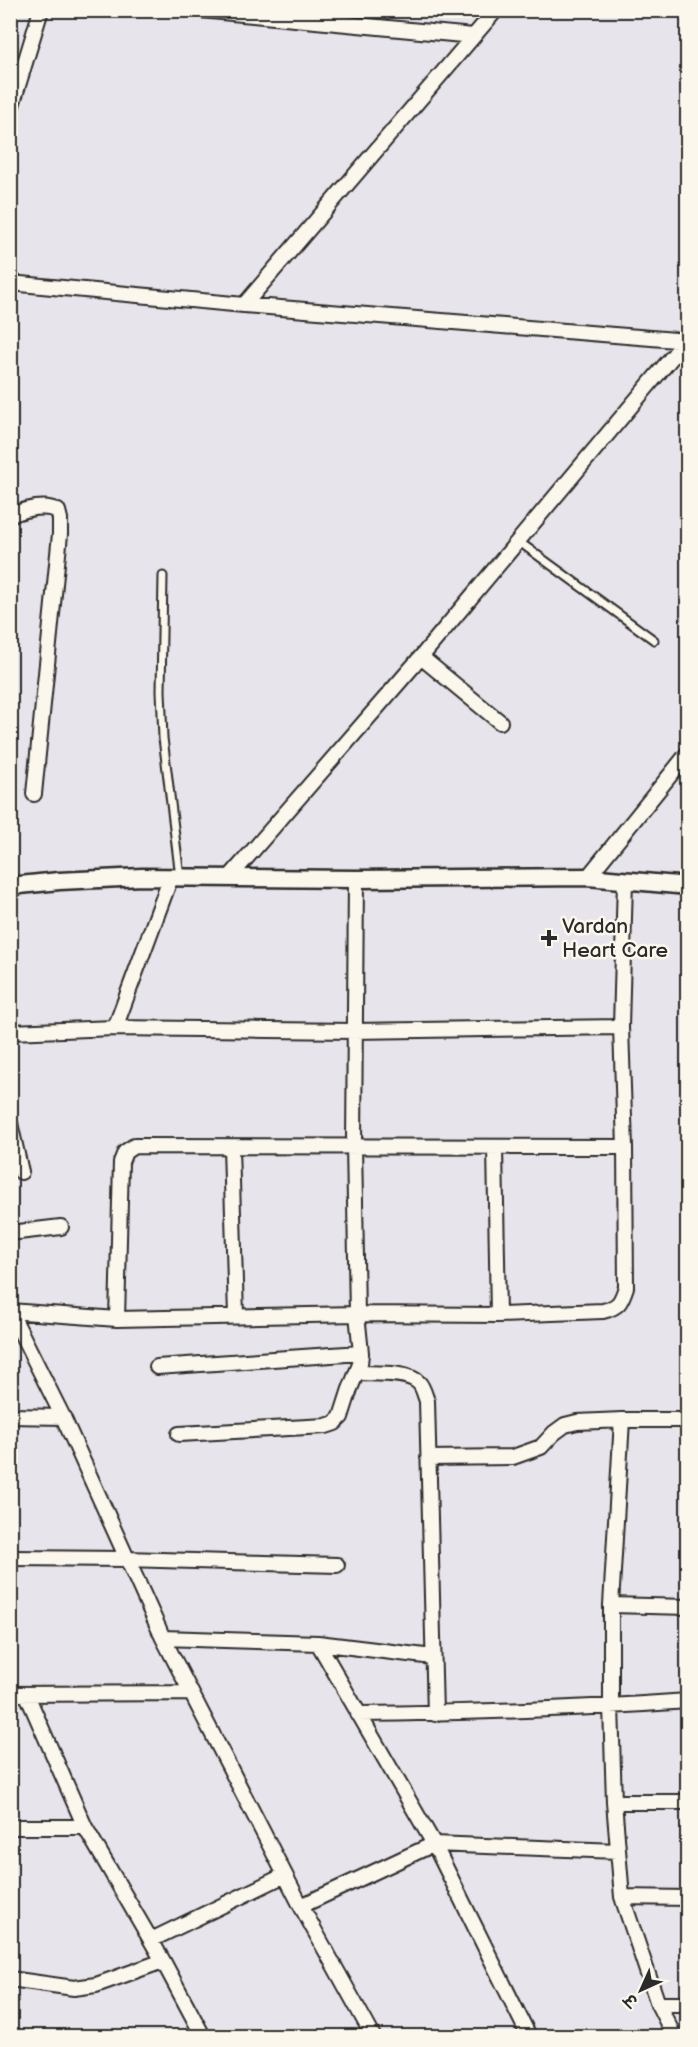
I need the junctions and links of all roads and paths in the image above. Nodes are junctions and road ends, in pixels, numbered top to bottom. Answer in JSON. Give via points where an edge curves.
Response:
{"nodes":[{"id":1,"x":41,"y":10,"type":"edge"},
{"id":2,"x":200,"y":10,"type":"edge"},
{"id":3,"x":496,"y":10,"type":"edge"},
{"id":4,"x":473,"y":36,"type":"junction"},
{"id":5,"x":10,"y":112,"type":"edge"},
{"id":6,"x":10,"y":283,"type":"edge"},
{"id":7,"x":244,"y":305,"type":"junction"},
{"id":8,"x":687,"y":340,"type":"edge"},
{"id":9,"x":10,"y":514,"type":"edge"},
{"id":10,"x":518,"y":541,"type":"junction"},
{"id":11,"x":163,"y":576,"type":"dead end"},
{"id":12,"x":654,"y":640,"type":"dead end"},
{"id":13,"x":421,"y":657,"type":"junction"},
{"id":14,"x":500,"y":722,"type":"dead end"},
{"id":15,"x":687,"y":753,"type":"edge"},
{"id":16,"x":34,"y":794,"type":"dead end"},
{"id":17,"x":175,"y":877,"type":"junction"},
{"id":18,"x":588,"y":877,"type":"junction"},
{"id":19,"x":229,"y":878,"type":"junction"},
{"id":20,"x":356,"y":879,"type":"junction"},
{"id":21,"x":625,"y":881,"type":"junction"},
{"id":22,"x":10,"y":886,"type":"edge"},
{"id":23,"x":687,"y":886,"type":"edge"},
{"id":24,"x":621,"y":1027,"type":"junction"},
{"id":25,"x":115,"y":1028,"type":"junction"},
{"id":26,"x":354,"y":1031,"type":"junction"},
{"id":27,"x":10,"y":1032,"type":"edge"},
{"id":28,"x":10,"y":1123,"type":"edge"},
{"id":29,"x":354,"y":1145,"type":"junction"},
{"id":30,"x":231,"y":1147,"type":"junction"},
{"id":31,"x":495,"y":1147,"type":"junction"},
{"id":32,"x":625,"y":1147,"type":"junction"},
{"id":33,"x":21,"y":1172,"type":"dead end"},
{"id":34,"x":61,"y":1227,"type":"dead end"},
{"id":35,"x":10,"y":1233,"type":"edge"},
{"id":36,"x":11,"y":1311,"type":"edge"},
{"id":37,"x":357,"y":1314,"type":"junction"},
{"id":38,"x":498,"y":1315,"type":"junction"},
{"id":39,"x":236,"y":1316,"type":"junction"},
{"id":40,"x":117,"y":1319,"type":"junction"},
{"id":41,"x":361,"y":1353,"type":"junction"},
{"id":42,"x":157,"y":1367,"type":"dead end"},
{"id":43,"x":357,"y":1373,"type":"junction"},
{"id":44,"x":10,"y":1416,"type":"edge"},
{"id":45,"x":63,"y":1417,"type":"junction"},
{"id":46,"x":622,"y":1419,"type":"junction"},
{"id":47,"x":687,"y":1420,"type":"edge"},
{"id":48,"x":179,"y":1434,"type":"dead end"},
{"id":49,"x":428,"y":1458,"type":"junction"},
{"id":50,"x":10,"y":1558,"type":"edge"},
{"id":51,"x":126,"y":1559,"type":"junction"},
{"id":52,"x":336,"y":1565,"type":"dead end"},
{"id":53,"x":611,"y":1605,"type":"junction"},
{"id":54,"x":687,"y":1607,"type":"edge"},
{"id":55,"x":163,"y":1638,"type":"junction"},
{"id":56,"x":318,"y":1643,"type":"junction"},
{"id":57,"x":433,"y":1657,"type":"junction"},
{"id":58,"x":192,"y":1693,"type":"junction"},
{"id":59,"x":10,"y":1694,"type":"edge"},
{"id":60,"x":27,"y":1695,"type":"junction"},
{"id":61,"x":687,"y":1701,"type":"edge"},
{"id":62,"x":611,"y":1706,"type":"junction"},
{"id":63,"x":358,"y":1714,"type":"junction"},
{"id":64,"x":435,"y":1714,"type":"junction"},
{"id":65,"x":614,"y":1802,"type":"junction"},
{"id":66,"x":687,"y":1802,"type":"edge"},
{"id":67,"x":10,"y":1827,"type":"edge"},
{"id":68,"x":85,"y":1827,"type":"junction"},
{"id":69,"x":434,"y":1844,"type":"junction"},
{"id":70,"x":618,"y":1851,"type":"junction"},
{"id":71,"x":285,"y":1875,"type":"junction"},
{"id":72,"x":622,"y":1896,"type":"junction"},
{"id":73,"x":687,"y":1898,"type":"edge"},
{"id":74,"x":301,"y":1906,"type":"junction"},
{"id":75,"x":151,"y":1940,"type":"junction"},
{"id":76,"x":163,"y":1961,"type":"junction"},
{"id":77,"x":10,"y":1979,"type":"edge"},
{"id":78,"x":658,"y":2004,"type":"junction"},
{"id":79,"x":687,"y":2004,"type":"edge"},
{"id":80,"x":203,"y":2037,"type":"edge"},
{"id":81,"x":373,"y":2037,"type":"edge"},
{"id":82,"x":529,"y":2037,"type":"edge"},
{"id":83,"x":674,"y":2037,"type":"edge"}],
"edges":[{"from":1,"to":5,"type":"street"},
{"from":2,"to":4,"type":"street"},
{"from":3,"to":4,"type":"street"},
{"from":4,"to":7,"type":"street"},
{"from":6,"to":7,"type":"street"},
{"from":7,"to":8,"type":"street"},
{"from":8,"to":10,"type":"street"},
{"from":9,"to":16,"type":"street","via":[[51,508],[58,511],[60,519]]},
{"from":10,"to":12,"type":"lane"},
{"from":10,"to":13,"type":"street"},
{"from":11,"to":17,"type":"lane","via":[[161,691]]},
{"from":13,"to":14,"type":"street"},
{"from":13,"to":19,"type":"street"},
{"from":15,"to":18,"type":"street"},
{"from":17,"to":19,"type":"street"},
{"from":17,"to":22,"type":"street"},
{"from":17,"to":25,"type":"street"},
{"from":18,"to":20,"type":"street"},
{"from":18,"to":21,"type":"street"},
{"from":19,"to":20,"type":"street"},
{"from":20,"to":26,"type":"street"},
{"from":21,"to":23,"type":"street"},
{"from":21,"to":24,"type":"street"},
{"from":24,"to":26,"type":"street"},
{"from":24,"to":32,"type":"street"},
{"from":25,"to":26,"type":"street"},
{"from":25,"to":27,"type":"street"},
{"from":26,"to":29,"type":"street"},
{"from":28,"to":33,"type":"street"},
{"from":29,"to":30,"type":"street"},
{"from":29,"to":31,"type":"street"},
{"from":29,"to":37,"type":"street"},
{"from":30,"to":39,"type":"street"},
{"from":30,"to":40,"type":"street","via":[[147,1145],[125,1152],[121,1162]]},
{"from":31,"to":32,"type":"street"},
{"from":31,"to":38,"type":"street"},
{"from":32,"to":38,"type":"street","via":[[626,1287],[621,1300],[614,1308],[603,1311]]},
{"from":34,"to":35,"type":"street"},
{"from":36,"to":40,"type":"street"},
{"from":36,"to":45,"type":"street"},
{"from":37,"to":38,"type":"street"},
{"from":37,"to":39,"type":"street"},
{"from":37,"to":41,"type":"street"},
{"from":39,"to":40,"type":"street"},
{"from":41,"to":42,"type":"street"},
{"from":41,"to":43,"type":"street"},
{"from":43,"to":48,"type":"street","via":[[341,1417],[335,1423]]},
{"from":43,"to":49,"type":"street","via":[[400,1375],[421,1384],[426,1401]]},
{"from":44,"to":45,"type":"street"},
{"from":45,"to":51,"type":"street"},
{"from":46,"to":47,"type":"street"},
{"from":46,"to":49,"type":"street","via":[[565,1425],[541,1447],[513,1456]]},
{"from":46,"to":53,"type":"street"},
{"from":49,"to":57,"type":"street"},
{"from":50,"to":51,"type":"street"},
{"from":51,"to":52,"type":"street"},
{"from":51,"to":55,"type":"street"},
{"from":53,"to":54,"type":"street"},
{"from":53,"to":62,"type":"street"},
{"from":55,"to":56,"type":"street"},
{"from":55,"to":58,"type":"street"},
{"from":56,"to":57,"type":"street"},
{"from":56,"to":63,"type":"street"},
{"from":57,"to":64,"type":"street"},
{"from":58,"to":60,"type":"street"},
{"from":58,"to":71,"type":"street"},
{"from":59,"to":60,"type":"street"},
{"from":60,"to":68,"type":"street"},
{"from":61,"to":62,"type":"street"},
{"from":62,"to":64,"type":"street"},
{"from":62,"to":65,"type":"street"},
{"from":63,"to":64,"type":"street"},
{"from":63,"to":69,"type":"street"},
{"from":65,"to":66,"type":"street"},
{"from":65,"to":70,"type":"street"},
{"from":67,"to":68,"type":"street"},
{"from":68,"to":75,"type":"street"},
{"from":69,"to":70,"type":"street"},
{"from":69,"to":74,"type":"street"},
{"from":69,"to":82,"type":"street"},
{"from":70,"to":72,"type":"street"},
{"from":71,"to":74,"type":"street"},
{"from":71,"to":75,"type":"street"},
{"from":72,"to":73,"type":"street"},
{"from":72,"to":78,"type":"street"},
{"from":74,"to":81,"type":"street"},
{"from":75,"to":76,"type":"street"},
{"from":76,"to":77,"type":"street","via":[[96,1985],[74,1988]]},
{"from":76,"to":80,"type":"street"},
{"from":78,"to":79,"type":"street"},
{"from":78,"to":83,"type":"street"}]}
